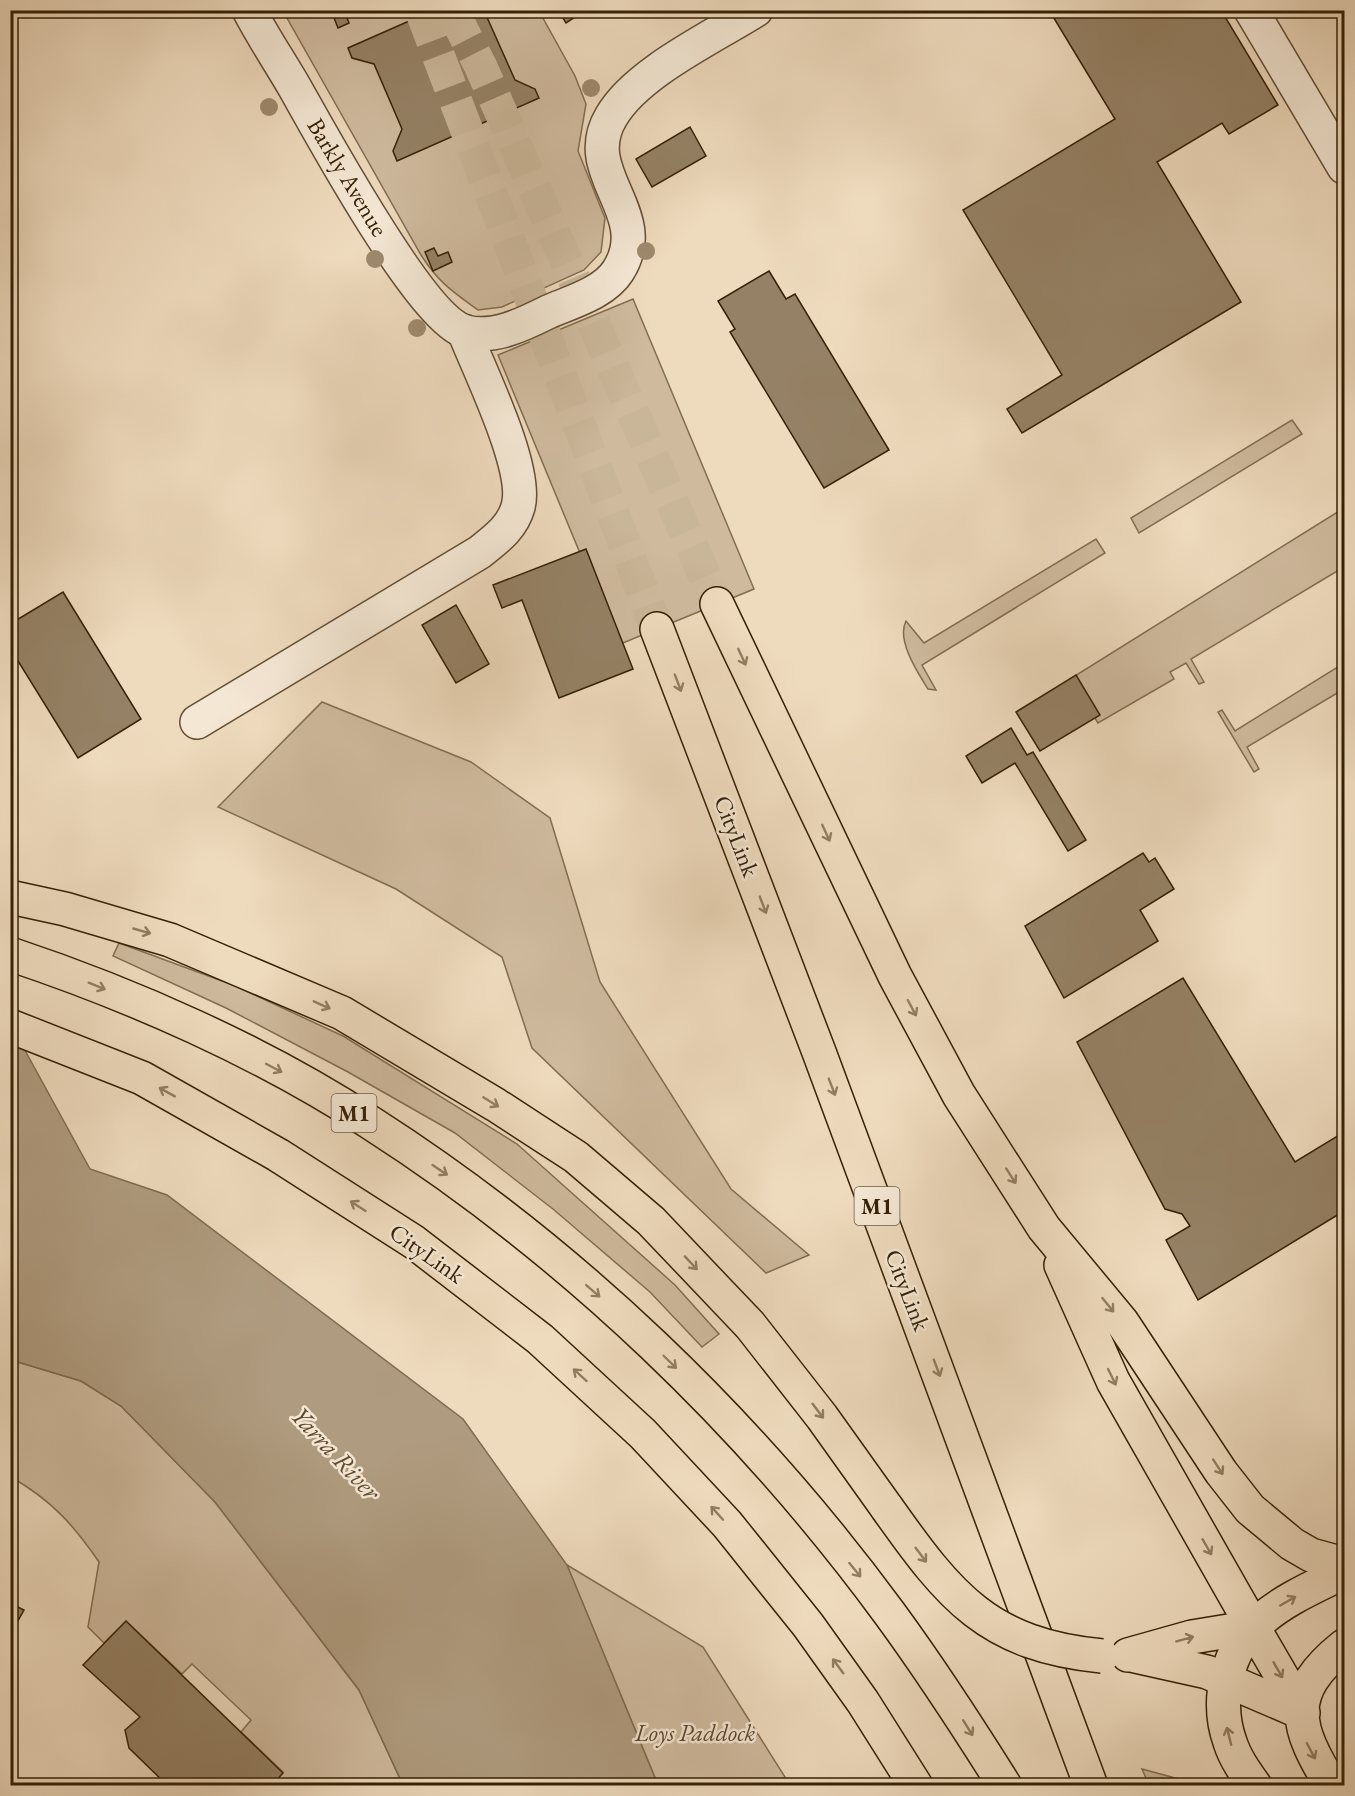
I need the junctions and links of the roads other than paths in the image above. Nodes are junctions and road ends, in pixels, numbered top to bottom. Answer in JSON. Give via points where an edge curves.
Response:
{"nodes":[{"id":1,"x":249,"y":10,"type":"edge"},
{"id":2,"x":756,"y":10,"type":"edge"},
{"id":3,"x":1251,"y":10,"type":"edge"},
{"id":4,"x":1344,"y":167,"type":"edge"},
{"id":5,"x":464,"y":331,"type":"junction"},
{"id":6,"x":717,"y":604,"type":"tunnel mouth"},
{"id":7,"x":657,"y":628,"type":"tunnel mouth"},
{"id":8,"x":196,"y":722,"type":"dead end"},
{"id":9,"x":10,"y":897,"type":"edge"},
{"id":10,"x":10,"y":954,"type":"edge"},
{"id":11,"x":10,"y":1026,"type":"edge"},
{"id":12,"x":1044,"y":1228,"type":"junction"},
{"id":13,"x":1344,"y":1564,"type":"edge"},
{"id":14,"x":1344,"y":1572,"type":"edge"},
{"id":15,"x":1253,"y":1627,"type":"junction"},
{"id":16,"x":1344,"y":1646,"type":"edge"},
{"id":17,"x":1115,"y":1655,"type":"junction"},
{"id":18,"x":1226,"y":1680,"type":"junction"},
{"id":19,"x":863,"y":1702,"type":"junction"},
{"id":20,"x":1303,"y":1713,"type":"junction"},
{"id":21,"x":900,"y":1785,"type":"edge"},
{"id":22,"x":916,"y":1785,"type":"edge"},
{"id":23,"x":1005,"y":1785,"type":"edge"},
{"id":24,"x":1091,"y":1785,"type":"edge"},
{"id":25,"x":1255,"y":1785,"type":"edge"},
{"id":26,"x":1332,"y":1785,"type":"edge"}],
"edges":[{"from":1,"to":5,"type":"street","name":"Barkly Avenue","via":[[388,244],[435,308]]},
{"from":2,"to":5,"type":"street","via":[[638,84],[612,115],[603,132],[602,155],[604,170],[625,211],[628,243],[609,282],[504,330]]},
{"from":3,"to":4,"type":"street"},
{"from":5,"to":8,"type":"street","via":[[518,469],[519,506],[507,529],[480,552]]},
{"from":6,"to":12,"type":"main road","one_way":true,"via":[[900,986],[959,1095]]},
{"from":7,"to":24,"type":"main road","name":"CityLink","number":"M1","one_way":true,"via":[[824,1063]]},
{"from":9,"to":17,"type":"main road","one_way":true,"bridge":true,"via":[[170,940],[342,1014],[576,1157],[651,1221],[750,1325],[944,1584],[984,1619],[1015,1636],[1067,1653]]},
{"from":10,"to":23,"type":"main road","number":"M1","one_way":true,"via":[[221,1040],[370,1121],[470,1190],[558,1261],[708,1398],[774,1471],[889,1612]]},
{"from":19,"to":11,"type":"main road","name":"CityLink","one_way":true,"via":[[808,1625],[727,1524],[643,1434],[486,1295],[414,1242],[278,1155],[142,1078]]},
{"from":12,"to":13,"type":"main road","one_way":true,"via":[[1122,1322],[1221,1472],[1250,1509],[1297,1547]]},
{"from":12,"to":15,"type":"main road","one_way":true,"via":[[1113,1381]]},
{"from":15,"to":14,"type":"main road","one_way":true,"via":[[1284,1604]]},
{"from":17,"to":15,"type":"main road","one_way":true},
{"from":15,"to":18,"type":"main road","via":[[1235,1652]]},
{"from":15,"to":20,"type":"main road","one_way":true},
{"from":16,"to":20,"type":"main road","via":[[1313,1678],[1304,1697]]},
{"from":17,"to":18,"type":"main road","via":[[1207,1672]]},
{"from":18,"to":20,"type":"main road"},
{"from":25,"to":18,"type":"main road","one_way":true,"via":[[1229,1739],[1224,1700]]},
{"from":19,"to":21,"type":"main road"},
{"from":19,"to":22,"type":"main road","name":"CityLink"},
{"from":20,"to":26,"type":"main road","one_way":true,"via":[[1307,1742]]}]}
